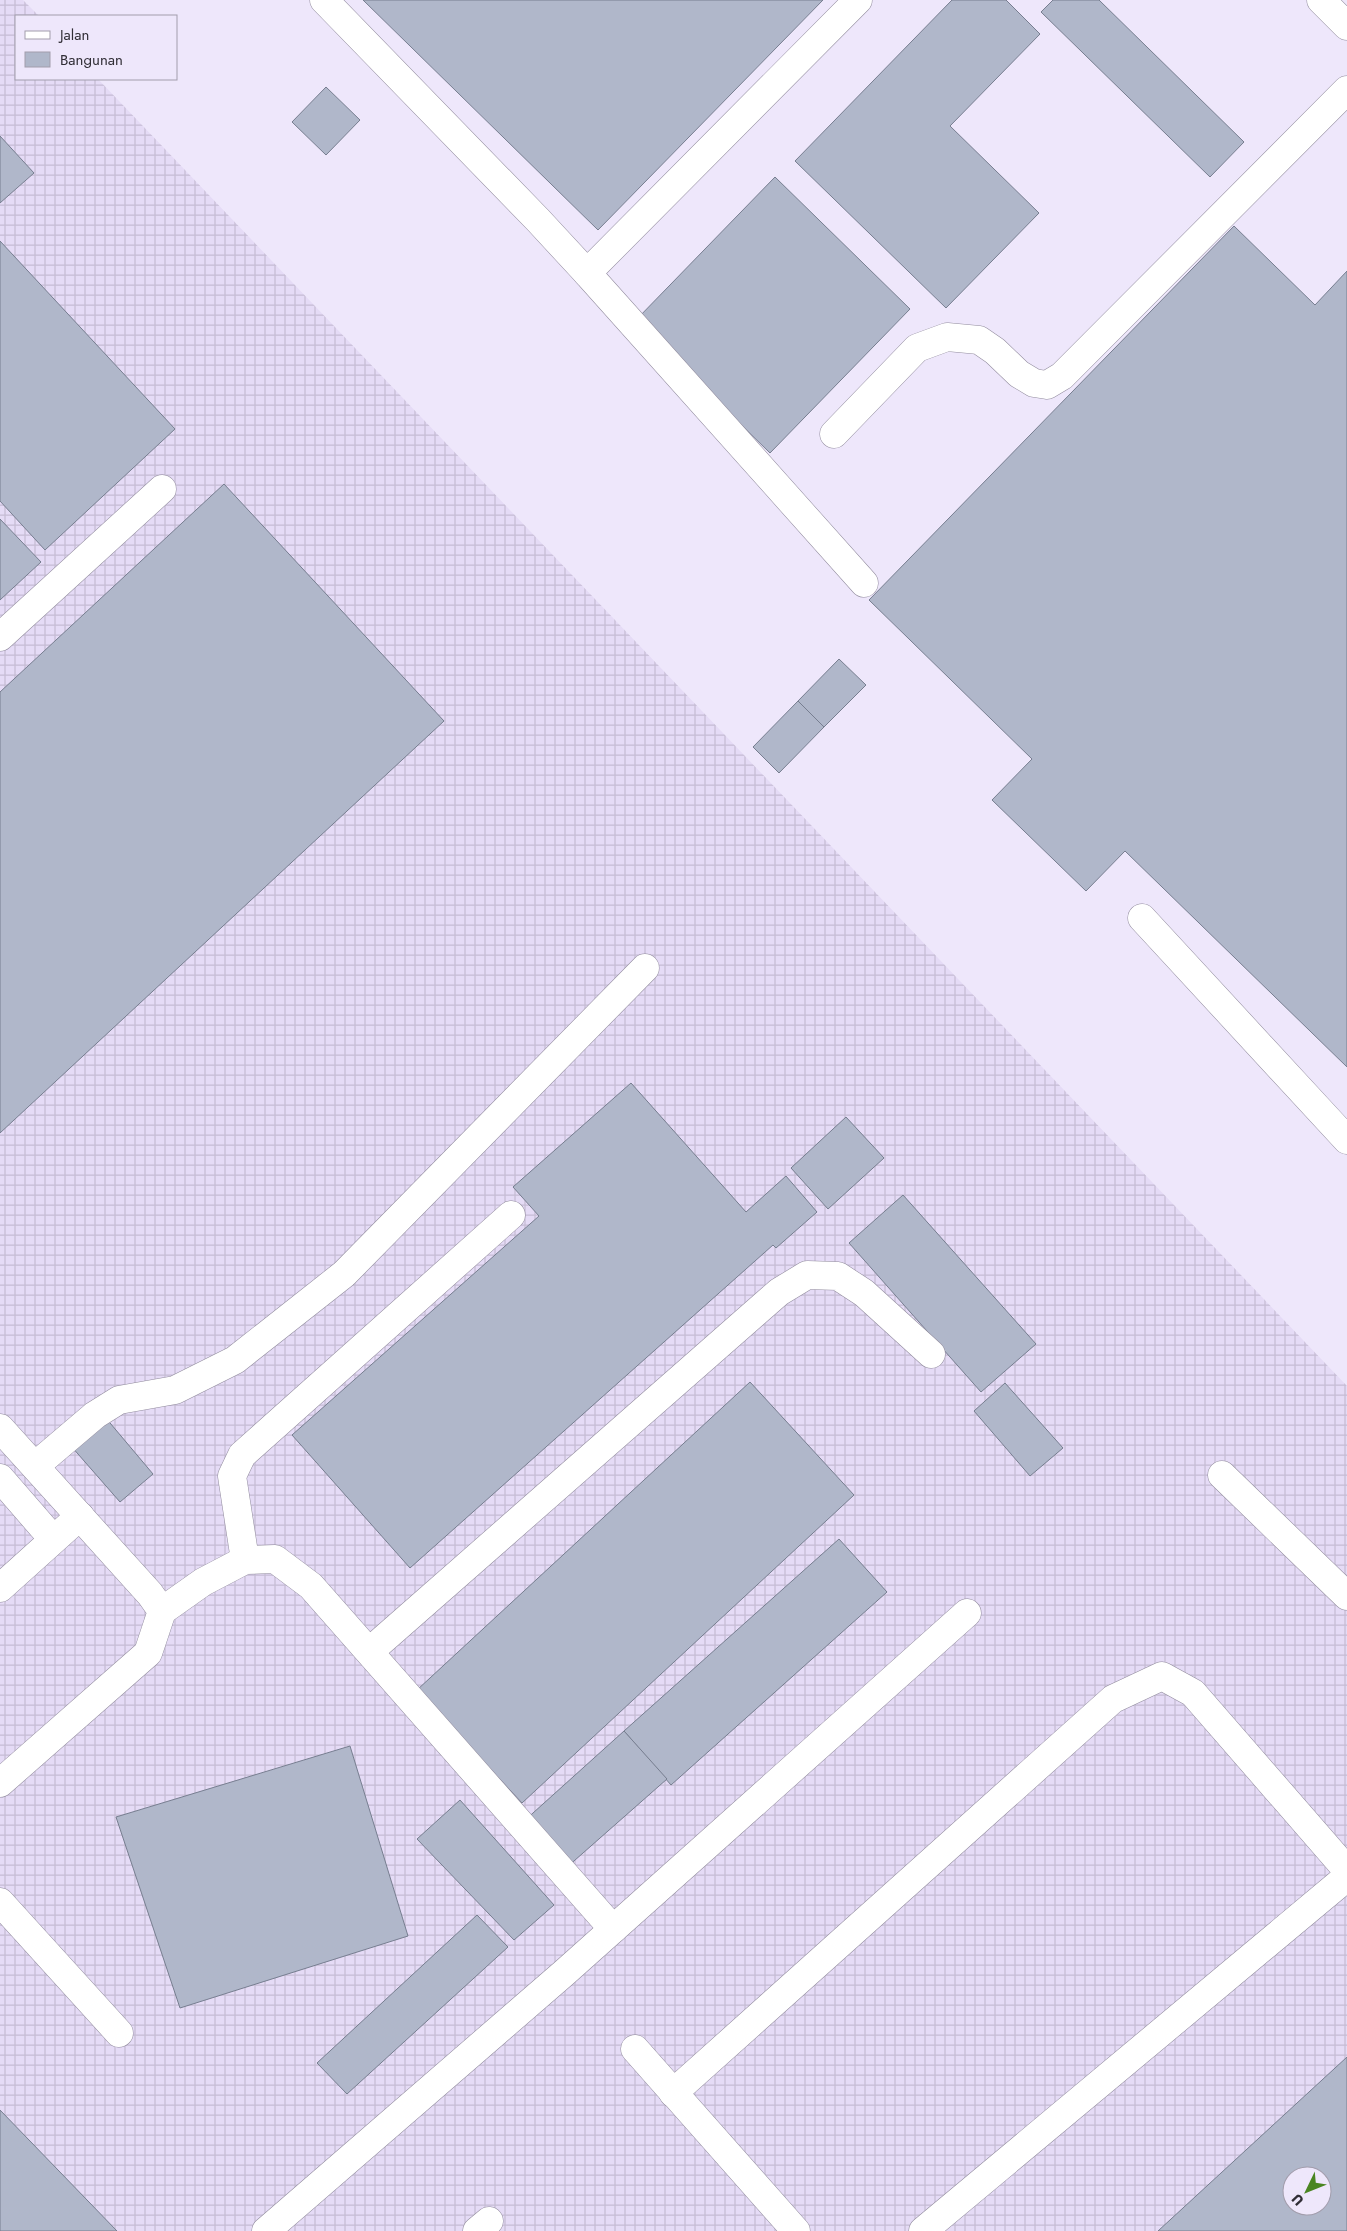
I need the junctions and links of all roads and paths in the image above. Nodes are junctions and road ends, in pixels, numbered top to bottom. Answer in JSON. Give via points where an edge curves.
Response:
{"nodes":[{"id":1,"x":324,"y":0,"type":"edge"},
{"id":2,"x":858,"y":0,"type":"edge"},
{"id":3,"x":1321,"y":0,"type":"edge"},
{"id":4,"x":1347,"y":26,"type":"edge"},
{"id":5,"x":1347,"y":90,"type":"edge"},
{"id":6,"x":586,"y":273,"type":"junction"},
{"id":7,"x":834,"y":434,"type":"dead end"},
{"id":8,"x":162,"y":488,"type":"dead end"},
{"id":9,"x":864,"y":583,"type":"dead end"},
{"id":10,"x":0,"y":637,"type":"edge"},
{"id":11,"x":1142,"y":918,"type":"dead end"},
{"id":12,"x":645,"y":968,"type":"dead end"},
{"id":13,"x":1347,"y":1140,"type":"edge"},
{"id":14,"x":511,"y":1215,"type":"dead end"},
{"id":15,"x":931,"y":1354,"type":"dead end"},
{"id":16,"x":0,"y":1428,"type":"edge"},
{"id":17,"x":35,"y":1466,"type":"junction"},
{"id":18,"x":1222,"y":1475,"type":"dead end"},
{"id":19,"x":0,"y":1478,"type":"edge"},
{"id":20,"x":80,"y":1516,"type":"junction"},
{"id":21,"x":53,"y":1539,"type":"junction"},
{"id":22,"x":245,"y":1560,"type":"junction"},
{"id":23,"x":0,"y":1588,"type":"edge"},
{"id":24,"x":1347,"y":1596,"type":"edge"},
{"id":25,"x":162,"y":1611,"type":"junction"},
{"id":26,"x":967,"y":1613,"type":"dead end"},
{"id":27,"x":370,"y":1651,"type":"junction"},
{"id":28,"x":0,"y":1783,"type":"edge"},
{"id":29,"x":1347,"y":1870,"type":"edge"},
{"id":30,"x":1347,"y":1877,"type":"edge"},
{"id":31,"x":3,"y":1910,"type":"edge"},
{"id":32,"x":614,"y":1929,"type":"junction"},
{"id":33,"x":119,"y":2033,"type":"dead end"},
{"id":34,"x":635,"y":2049,"type":"dead end"},
{"id":35,"x":673,"y":2093,"type":"junction"},
{"id":36,"x":266,"y":2231,"type":"edge"},
{"id":37,"x":796,"y":2231,"type":"edge"},
{"id":38,"x":923,"y":2231,"type":"edge"}],
"edges":[{"from":1,"to":6,"type":"lane"},
{"from":2,"to":6,"type":"lane"},
{"from":3,"to":4,"type":"lane"},
{"from":5,"to":7,"type":"lane","via":[[1062,376],[1047,385],[1034,383],[980,340],[948,337],[917,348]]},
{"from":6,"to":9,"type":"lane"},
{"from":8,"to":10,"type":"lane"},
{"from":11,"to":13,"type":"lane"},
{"from":12,"to":17,"type":"lane","via":[[344,1274],[235,1360],[176,1390],[119,1400],[95,1414]]},
{"from":14,"to":22,"type":"lane","via":[[242,1455],[232,1476]]},
{"from":15,"to":27,"type":"lane","via":[[864,1292],[838,1276],[808,1275],[779,1292]]},
{"from":16,"to":17,"type":"lane"},
{"from":17,"to":20,"type":"lane"},
{"from":18,"to":24,"type":"lane"},
{"from":19,"to":21,"type":"lane"},
{"from":20,"to":21,"type":"lane"},
{"from":20,"to":25,"type":"lane"},
{"from":21,"to":23,"type":"lane"},
{"from":22,"to":25,"type":"lane","via":[[203,1582]]},
{"from":22,"to":27,"type":"lane","via":[[275,1559],[311,1586]]},
{"from":25,"to":28,"type":"lane","via":[[148,1652]]},
{"from":26,"to":32,"type":"lane"},
{"from":27,"to":32,"type":"lane"},
{"from":29,"to":35,"type":"lane","via":[[1192,1693],[1162,1676],[1114,1699]]},
{"from":30,"to":38,"type":"lane"},
{"from":31,"to":33,"type":"lane"},
{"from":32,"to":36,"type":"lane"},
{"from":34,"to":35,"type":"lane"},
{"from":35,"to":37,"type":"lane"}]}
